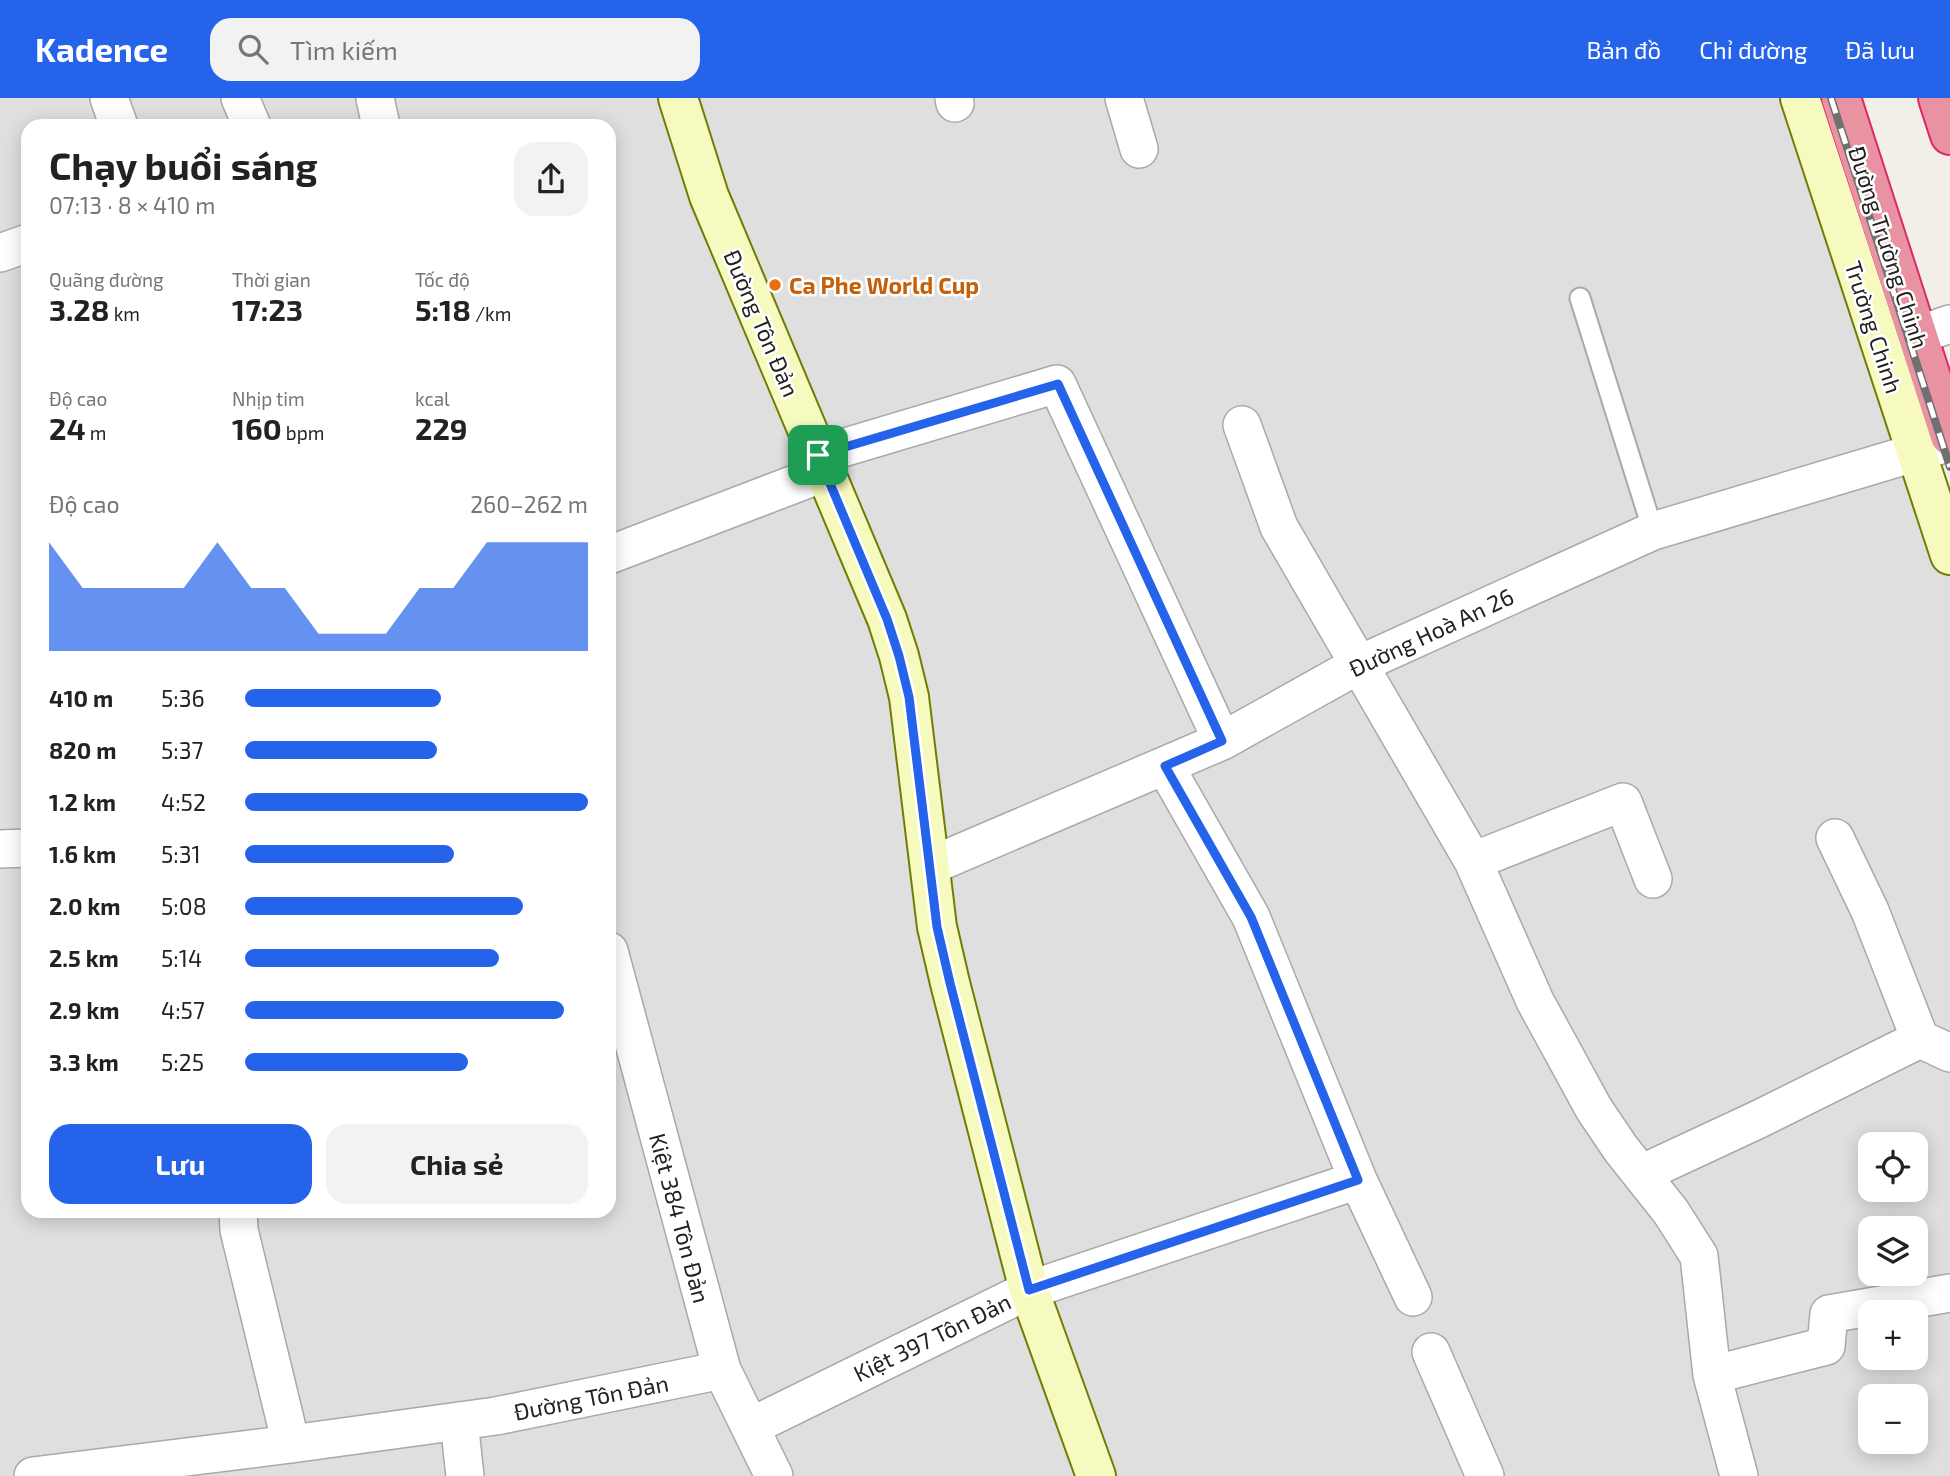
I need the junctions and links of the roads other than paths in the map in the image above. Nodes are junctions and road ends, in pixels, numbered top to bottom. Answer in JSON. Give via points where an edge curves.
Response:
{"nodes":[{"id":1,"x":109,"y":98,"type":"edge"},
{"id":2,"x":240,"y":98,"type":"edge"},
{"id":3,"x":375,"y":98,"type":"edge"},
{"id":4,"x":678,"y":98,"type":"edge"},
{"id":5,"x":1124,"y":98,"type":"edge"},
{"id":6,"x":1800,"y":98,"type":"edge"},
{"id":7,"x":1841,"y":98,"type":"edge"},
{"id":8,"x":1940,"y":98,"type":"edge"},
{"id":9,"x":116,"y":119,"type":"edge"},
{"id":10,"x":250,"y":119,"type":"edge"},
{"id":11,"x":380,"y":119,"type":"edge"},
{"id":12,"x":1950,"y":135,"type":"edge"},
{"id":13,"x":1139,"y":149,"type":"dead end"},
{"id":14,"x":21,"y":246,"type":"edge"},
{"id":15,"x":0,"y":253,"type":"edge"},
{"id":16,"x":1580,"y":298,"type":"dead end"},
{"id":17,"x":1934,"y":329,"type":"edge"},
{"id":18,"x":1242,"y":425,"type":"dead end"},
{"id":19,"x":1950,"y":436,"type":"edge"},
{"id":20,"x":1933,"y":447,"type":"edge"},
{"id":21,"x":822,"y":464,"type":"junction"},
{"id":22,"x":1653,"y":531,"type":"junction"},
{"id":23,"x":616,"y":552,"type":"edge"},
{"id":24,"x":1950,"y":555,"type":"edge"},
{"id":25,"x":1360,"y":664,"type":"junction"},
{"id":26,"x":1222,"y":741,"type":"junction"},
{"id":27,"x":1165,"y":766,"type":"junction"},
{"id":28,"x":1835,"y":838,"type":"dead end"},
{"id":29,"x":21,"y":848,"type":"edge"},
{"id":30,"x":0,"y":849,"type":"edge"},
{"id":31,"x":1473,"y":861,"type":"junction"},
{"id":32,"x":930,"y":866,"type":"junction"},
{"id":33,"x":1653,"y":879,"type":"dead end"},
{"id":34,"x":616,"y":977,"type":"edge"},
{"id":35,"x":1935,"y":1046,"type":"edge"},
{"id":36,"x":1641,"y":1174,"type":"junction"},
{"id":37,"x":1358,"y":1180,"type":"junction"},
{"id":38,"x":238,"y":1218,"type":"edge"},
{"id":39,"x":1029,"y":1290,"type":"junction"},
{"id":40,"x":1950,"y":1293,"type":"edge"},
{"id":41,"x":1413,"y":1297,"type":"dead end"},
{"id":42,"x":1431,"y":1352,"type":"dead end"},
{"id":43,"x":722,"y":1370,"type":"junction"},
{"id":44,"x":1713,"y":1375,"type":"junction"},
{"id":45,"x":459,"y":1421,"type":"junction"},
{"id":46,"x":750,"y":1427,"type":"junction"},
{"id":47,"x":291,"y":1444,"type":"junction"},
{"id":48,"x":69,"y":1474,"type":"edge"},
{"id":49,"x":33,"y":1476,"type":"edge"},
{"id":50,"x":465,"y":1476,"type":"edge"},
{"id":51,"x":774,"y":1476,"type":"edge"},
{"id":52,"x":1096,"y":1476,"type":"edge"},
{"id":53,"x":1485,"y":1476,"type":"edge"},
{"id":54,"x":1739,"y":1476,"type":"edge"}],
"edges":[{"from":1,"to":9,"type":"street"},
{"from":2,"to":10,"type":"street"},
{"from":3,"to":11,"type":"street"},
{"from":4,"to":21,"type":"street","name":"Đường Tôn Đản","via":[[709,196]]},
{"from":5,"to":13,"type":"street"},
{"from":6,"to":20,"type":"street","name":"Trường Chinh"},
{"from":7,"to":17,"type":"highway","name":"Đường Trường Chinh"},
{"from":8,"to":12,"type":"highway"},
{"from":14,"to":15,"type":"street"},
{"from":16,"to":22,"type":"lane"},
{"from":17,"to":19,"type":"highway","name":"Đường Trường Chinh"},
{"from":18,"to":25,"type":"street","via":[[1279,527]]},
{"from":20,"to":22,"type":"street","name":"Đường Hoà An 26"},
{"from":20,"to":24,"type":"street","name":"Trường Chinh"},
{"from":21,"to":23,"type":"street"},
{"from":21,"to":26,"type":"street","via":[[1058,384]]},
{"from":21,"to":32,"type":"street","name":"Đường Tôn Đản","via":[[899,656],[909,697]]},
{"from":22,"to":25,"type":"street","name":"Đường Hoà An 26"},
{"from":25,"to":26,"type":"street","name":"Đường Hoà An 26"},
{"from":25,"to":31,"type":"street"},
{"from":26,"to":27,"type":"street","name":"Đường Hoà An 26"},
{"from":27,"to":32,"type":"street","name":"Đường Hoà An 26"},
{"from":27,"to":37,"type":"street","via":[[1251,917]]},
{"from":28,"to":35,"type":"street"},
{"from":29,"to":30,"type":"street"},
{"from":31,"to":33,"type":"street","via":[[1623,802]]},
{"from":31,"to":36,"type":"street","via":[[1535,1001],[1594,1109]]},
{"from":32,"to":39,"type":"street","name":"Đường Tôn Đản","via":[[950,983]]},
{"from":34,"to":43,"type":"street","name":"Kiệt 384 Tôn Đản"},
{"from":35,"to":36,"type":"street"},
{"from":36,"to":44,"type":"street","via":[[1699,1256]]},
{"from":37,"to":39,"type":"street","name":"Kiệt 397 Tôn Đản"},
{"from":37,"to":41,"type":"street"},
{"from":38,"to":47,"type":"street"},
{"from":39,"to":46,"type":"street","name":"Kiệt 397 Tôn Đản"},
{"from":39,"to":52,"type":"street","name":"Đường Tôn Đản"},
{"from":40,"to":44,"type":"street","via":[[1829,1314],[1826,1346]]},
{"from":42,"to":53,"type":"street"},
{"from":43,"to":45,"type":"street","name":"Đường Tôn Đản"},
{"from":43,"to":46,"type":"street","name":"Kiệt 384 Tôn Đản"},
{"from":44,"to":54,"type":"street"},
{"from":45,"to":47,"type":"street","name":"Đường Tôn Đản"},
{"from":45,"to":50,"type":"street"},
{"from":46,"to":51,"type":"street","name":"Kiệt 384 Tôn Đản"},
{"from":47,"to":48,"type":"street","name":"Đường Tôn Đản"},
{"from":48,"to":49,"type":"street","name":"Đường Tôn Đản"}]}
